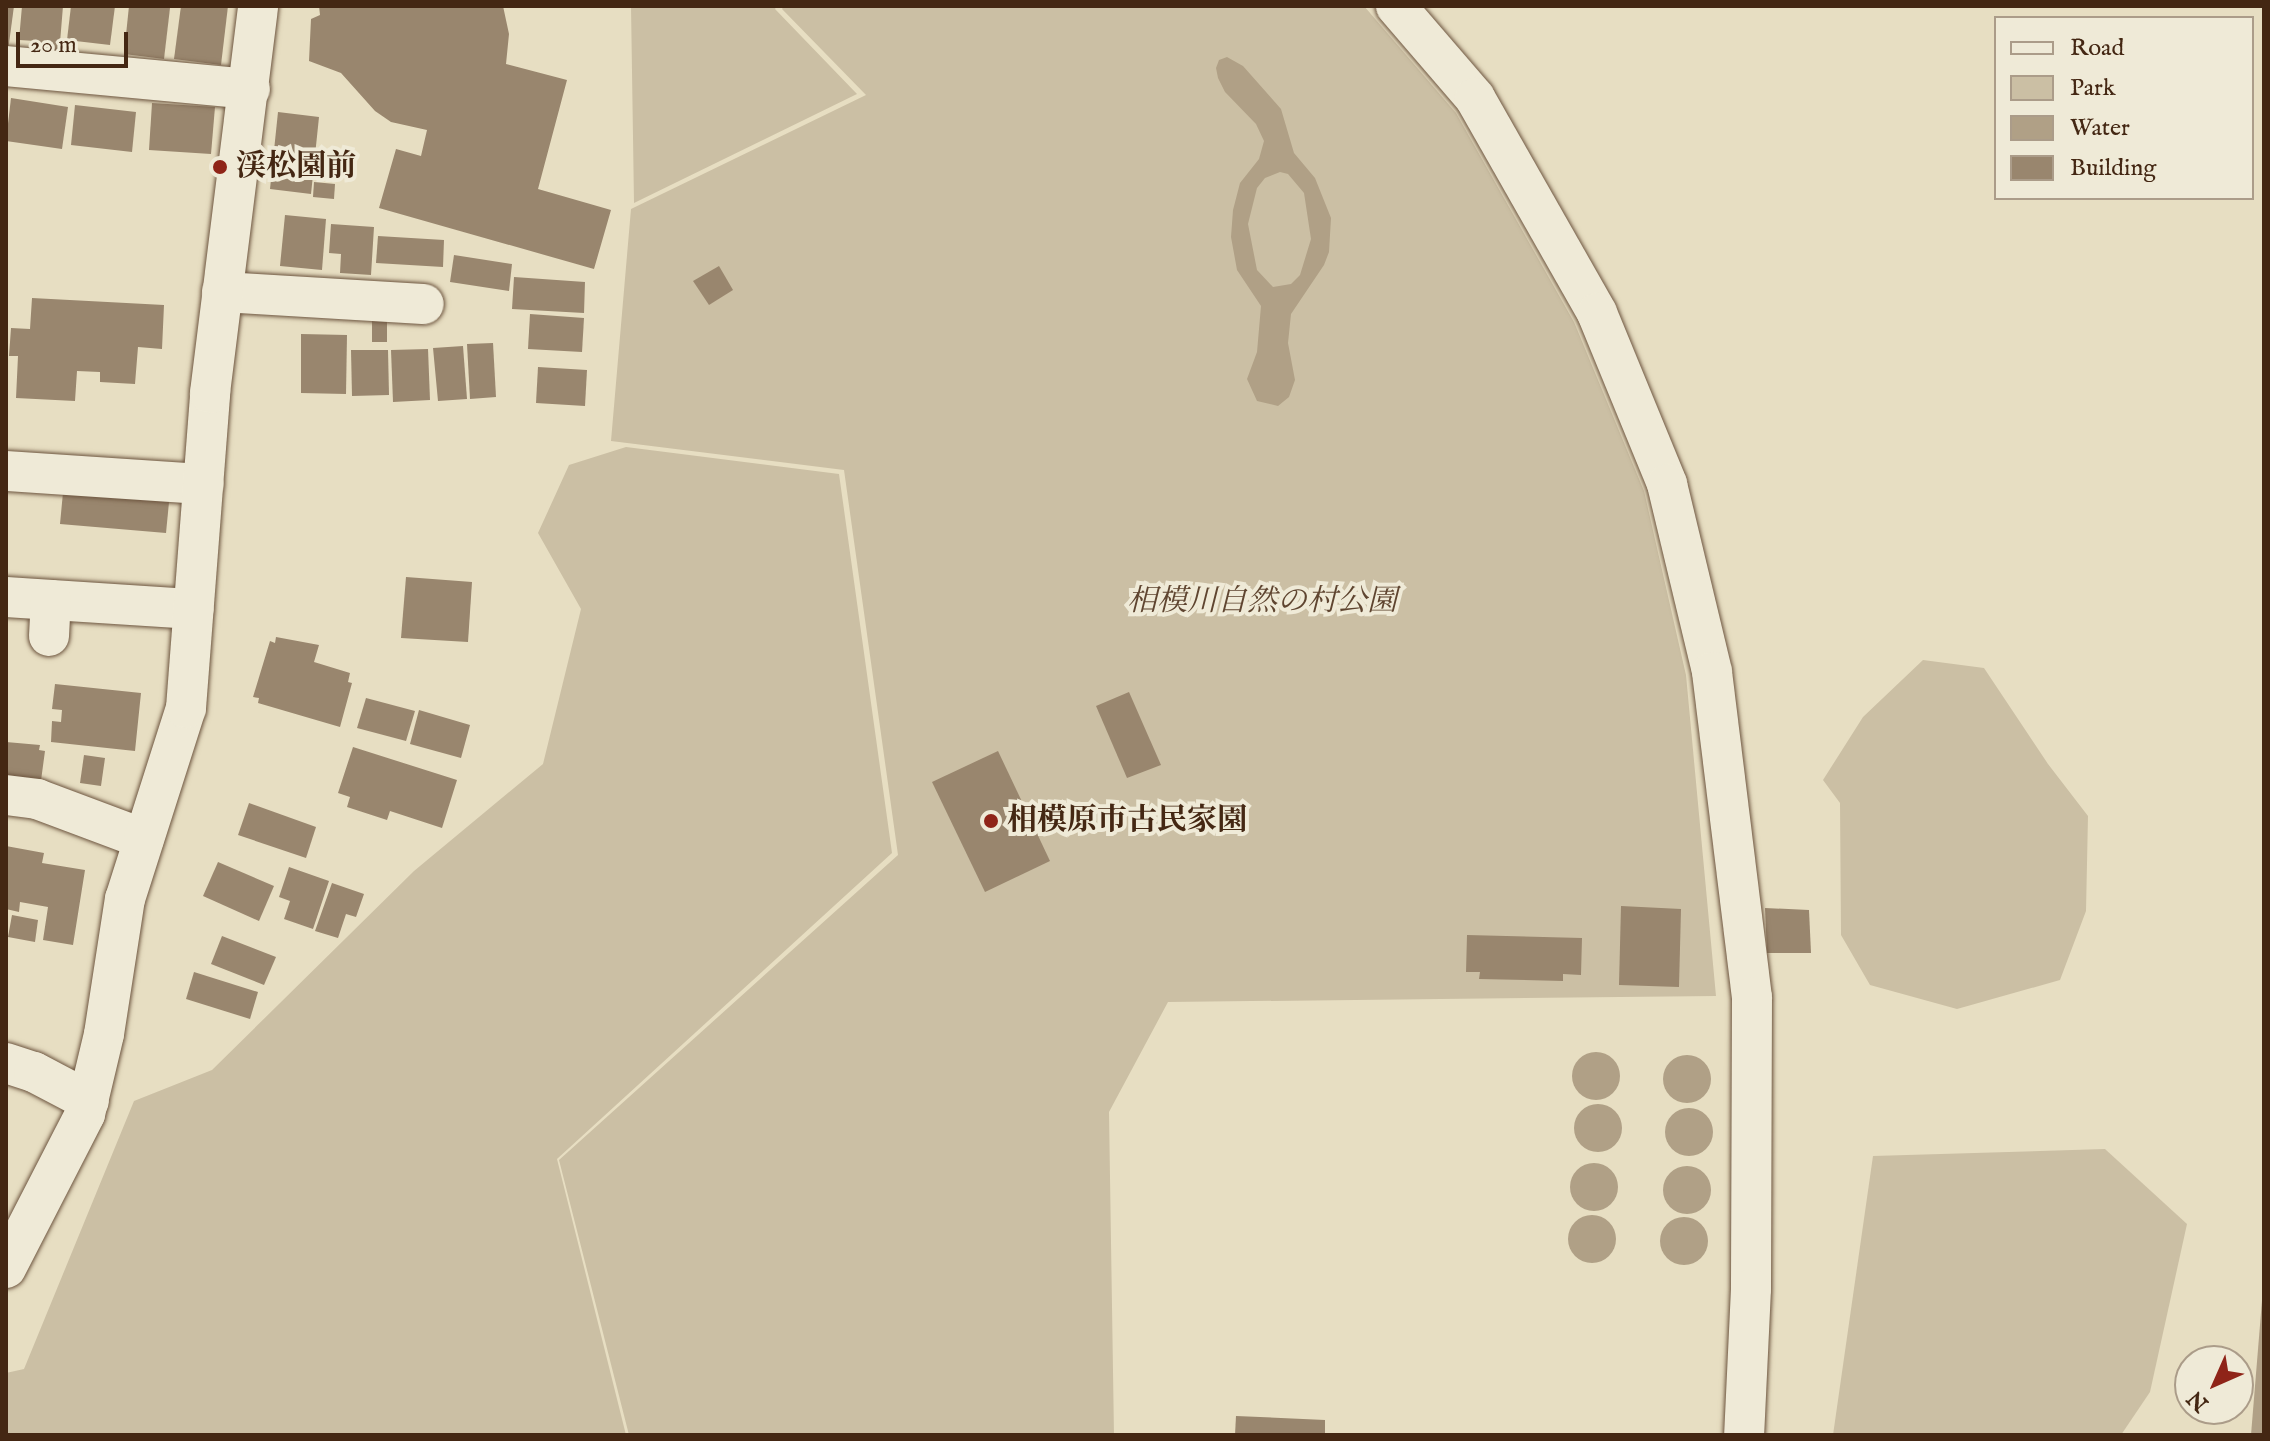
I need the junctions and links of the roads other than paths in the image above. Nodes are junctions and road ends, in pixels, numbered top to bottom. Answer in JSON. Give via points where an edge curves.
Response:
{"nodes":[{"id":1,"x":258,"y":6,"type":"edge"},
{"id":2,"x":1396,"y":6,"type":"edge"},
{"id":3,"x":6,"y":66,"type":"edge"},
{"id":4,"x":250,"y":89,"type":"junction"},
{"id":5,"x":222,"y":292,"type":"junction"},
{"id":6,"x":424,"y":304,"type":"dead end"},
{"id":7,"x":6,"y":471,"type":"edge"},
{"id":8,"x":204,"y":484,"type":"junction"},
{"id":9,"x":6,"y":597,"type":"edge"},
{"id":10,"x":194,"y":609,"type":"junction"},
{"id":11,"x":6,"y":795,"type":"edge"},
{"id":12,"x":144,"y":839,"type":"junction"},
{"id":13,"x":6,"y":1063,"type":"edge"},
{"id":14,"x":87,"y":1108,"type":"junction"},
{"id":15,"x":6,"y":1268,"type":"edge"},
{"id":16,"x":1744,"y":1435,"type":"edge"}],
"edges":[{"from":1,"to":4,"type":"street"},
{"from":2,"to":16,"type":"street","via":[[1475,98],[1597,313],[1670,499],[1712,672],[1752,997],[1751,1289]]},
{"from":3,"to":4,"type":"street"},
{"from":4,"to":5,"type":"street"},
{"from":5,"to":6,"type":"street"},
{"from":5,"to":8,"type":"street"},
{"from":7,"to":8,"type":"street"},
{"from":8,"to":10,"type":"street"},
{"from":9,"to":10,"type":"street","via":[[50,618]]},
{"from":10,"to":12,"type":"street","via":[[186,708]]},
{"from":11,"to":12,"type":"street","via":[[37,799]]},
{"from":12,"to":14,"type":"street","via":[[125,899]]},
{"from":13,"to":14,"type":"street","via":[[34,1072]]},
{"from":14,"to":15,"type":"street"}]}
